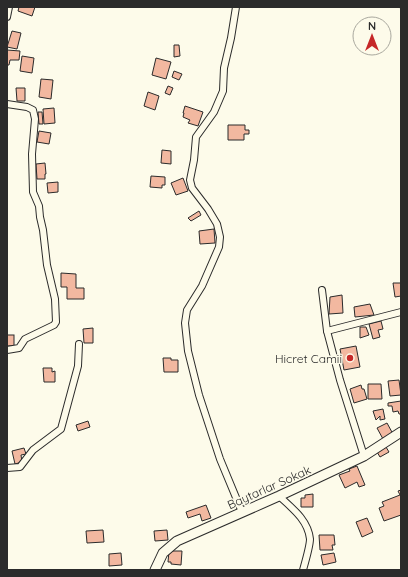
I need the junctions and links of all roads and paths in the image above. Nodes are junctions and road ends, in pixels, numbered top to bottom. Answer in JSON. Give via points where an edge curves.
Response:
{"nodes":[{"id":1,"x":10,"y":7,"type":"edge"},
{"id":2,"x":236,"y":7,"type":"edge"},
{"id":3,"x":7,"y":17,"type":"edge"},
{"id":4,"x":7,"y":104,"type":"edge"},
{"id":5,"x":322,"y":290,"type":"dead end"},
{"id":6,"x":401,"y":312,"type":"edge"},
{"id":7,"x":327,"y":331,"type":"junction"},
{"id":8,"x":79,"y":344,"type":"dead end"},
{"id":9,"x":7,"y":350,"type":"edge"},
{"id":10,"x":401,"y":432,"type":"edge"},
{"id":11,"x":364,"y":456,"type":"junction"},
{"id":12,"x":7,"y":468,"type":"edge"},
{"id":13,"x":279,"y":496,"type":"junction"},
{"id":14,"x":242,"y":512,"type":"junction"},
{"id":15,"x":155,"y":570,"type":"edge"},
{"id":16,"x":303,"y":570,"type":"edge"}],
"edges":[{"from":1,"to":3,"type":"street"},
{"from":2,"to":14,"type":"street","via":[[224,68],[223,91],[214,112],[196,137],[190,180],[192,188],[217,224],[219,247],[202,286],[187,310],[185,323],[188,351],[199,394],[220,459]]},
{"from":4,"to":9,"type":"street","via":[[33,110],[33,192],[39,206],[47,265],[55,299],[56,322],[25,339],[19,348]]},
{"from":5,"to":7,"type":"street"},
{"from":6,"to":7,"type":"street"},
{"from":7,"to":11,"type":"street"},
{"from":8,"to":12,"type":"street","via":[[78,366],[61,429],[32,450],[20,467]]},
{"from":10,"to":11,"type":"street","name":"Baytarlar Sokak"},
{"from":11,"to":13,"type":"street","name":"Baytarlar Sokak"},
{"from":13,"to":14,"type":"street","name":"Baytarlar Sokak"},
{"from":13,"to":16,"type":"street","via":[[301,517],[310,540]]},
{"from":14,"to":15,"type":"street","name":"Baytarlar Sokak","via":[[177,541],[163,553]]}]}
